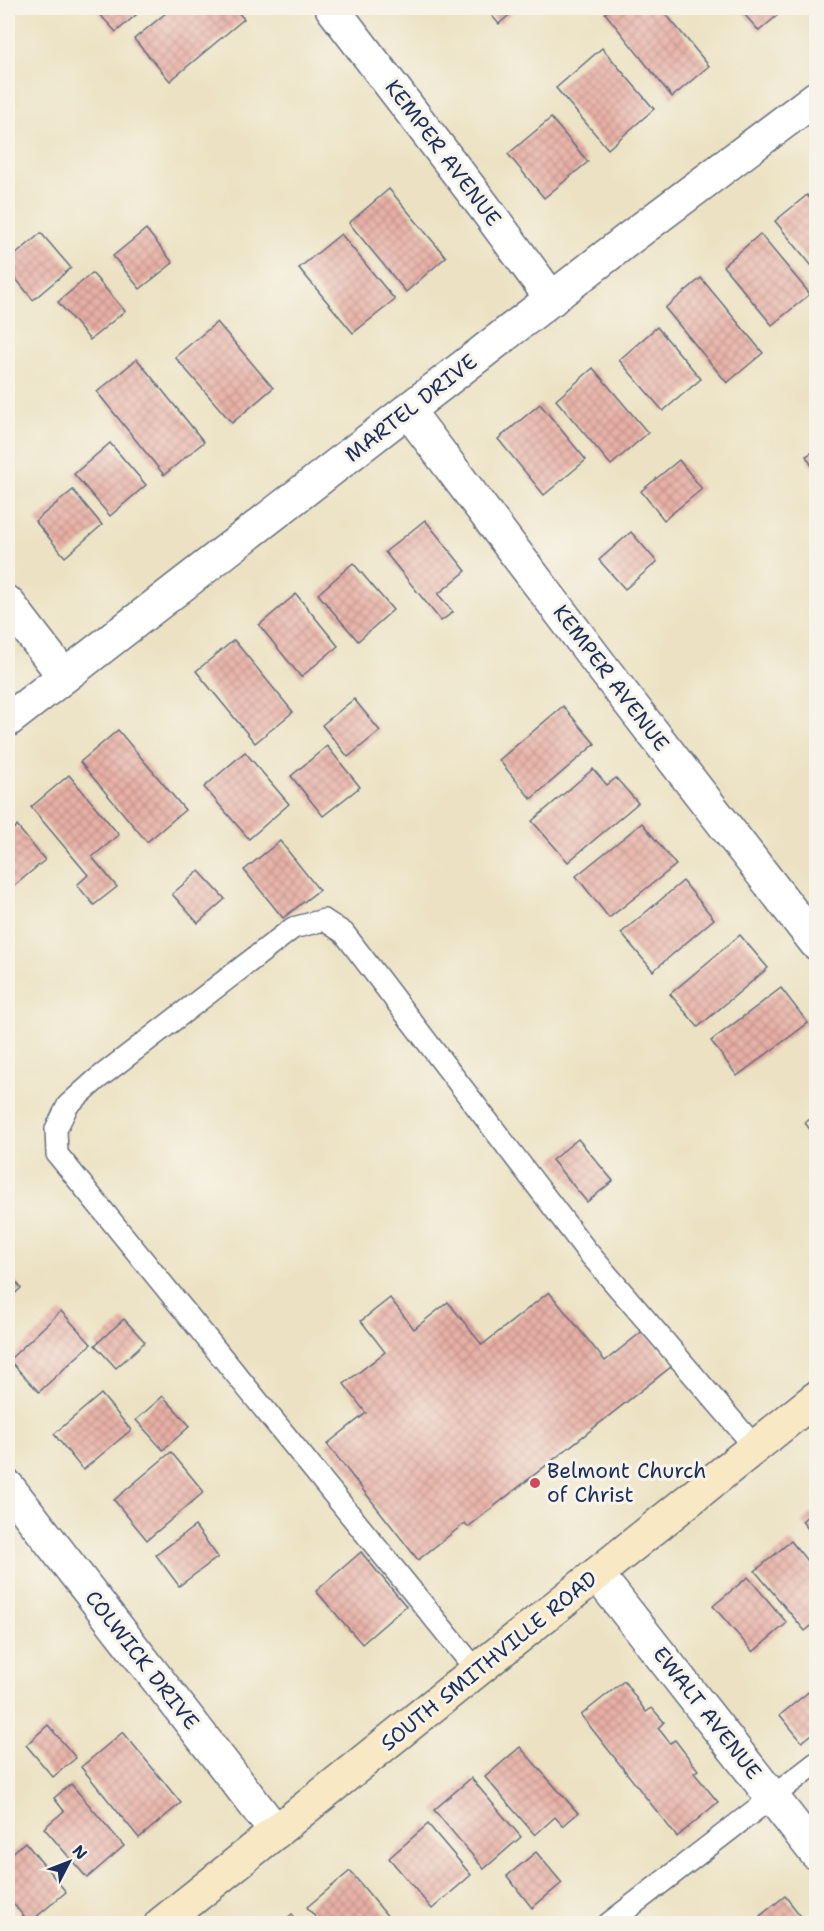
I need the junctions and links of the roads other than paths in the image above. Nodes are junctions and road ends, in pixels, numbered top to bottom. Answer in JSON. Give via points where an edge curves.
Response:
{"nodes":[{"id":1,"x":332,"y":8,"type":"edge"},
{"id":2,"x":816,"y":98,"type":"edge"},
{"id":3,"x":552,"y":299,"type":"junction"},
{"id":4,"x":408,"y":411,"type":"junction"},
{"id":5,"x":8,"y":603,"type":"edge"},
{"id":6,"x":64,"y":676,"type":"junction"},
{"id":7,"x":8,"y":720,"type":"edge"},
{"id":8,"x":816,"y":943,"type":"edge"},
{"id":9,"x":816,"y":1398,"type":"edge"},
{"id":10,"x":755,"y":1447,"type":"junction"},
{"id":11,"x":8,"y":1487,"type":"edge"},
{"id":12,"x":597,"y":1574,"type":"junction"},
{"id":13,"x":477,"y":1671,"type":"junction"},
{"id":14,"x":816,"y":1763,"type":"edge"},
{"id":15,"x":773,"y":1797,"type":"junction"},
{"id":16,"x":276,"y":1832,"type":"junction"},
{"id":17,"x":816,"y":1853,"type":"edge"},
{"id":18,"x":161,"y":1923,"type":"edge"},
{"id":19,"x":608,"y":1923,"type":"edge"}],
"edges":[{"from":1,"to":3,"type":"street","name":"KEMPER AVENUE"},
{"from":2,"to":3,"type":"street","name":"MARTEL DRIVE"},
{"from":3,"to":4,"type":"street","name":"MARTEL DRIVE"},
{"from":4,"to":6,"type":"street","name":"MARTEL DRIVE"},
{"from":4,"to":8,"type":"street","name":"KEMPER AVENUE"},
{"from":5,"to":6,"type":"street"},
{"from":6,"to":7,"type":"street","name":"MARTEL DRIVE"},
{"from":9,"to":10,"type":"main road","name":"SOUTH SMITHVILLE ROAD"},
{"from":10,"to":12,"type":"main road","name":"SOUTH SMITHVILLE ROAD"},
{"from":10,"to":13,"type":"lane","via":[[586,1250],[344,933],[324,920],[293,928],[96,1080],[68,1105],[56,1129],[57,1154]]},
{"from":11,"to":16,"type":"street","name":"COLWICK DRIVE"},
{"from":12,"to":13,"type":"main road","name":"SOUTH SMITHVILLE ROAD"},
{"from":12,"to":15,"type":"street","name":"EWALT AVENUE"},
{"from":13,"to":16,"type":"main road","name":"SOUTH SMITHVILLE ROAD"},
{"from":14,"to":15,"type":"lane"},
{"from":15,"to":17,"type":"street","name":"EWALT AVENUE"},
{"from":15,"to":19,"type":"lane"},
{"from":16,"to":18,"type":"main road","name":"SOUTH SMITHVILLE ROAD"}]}
